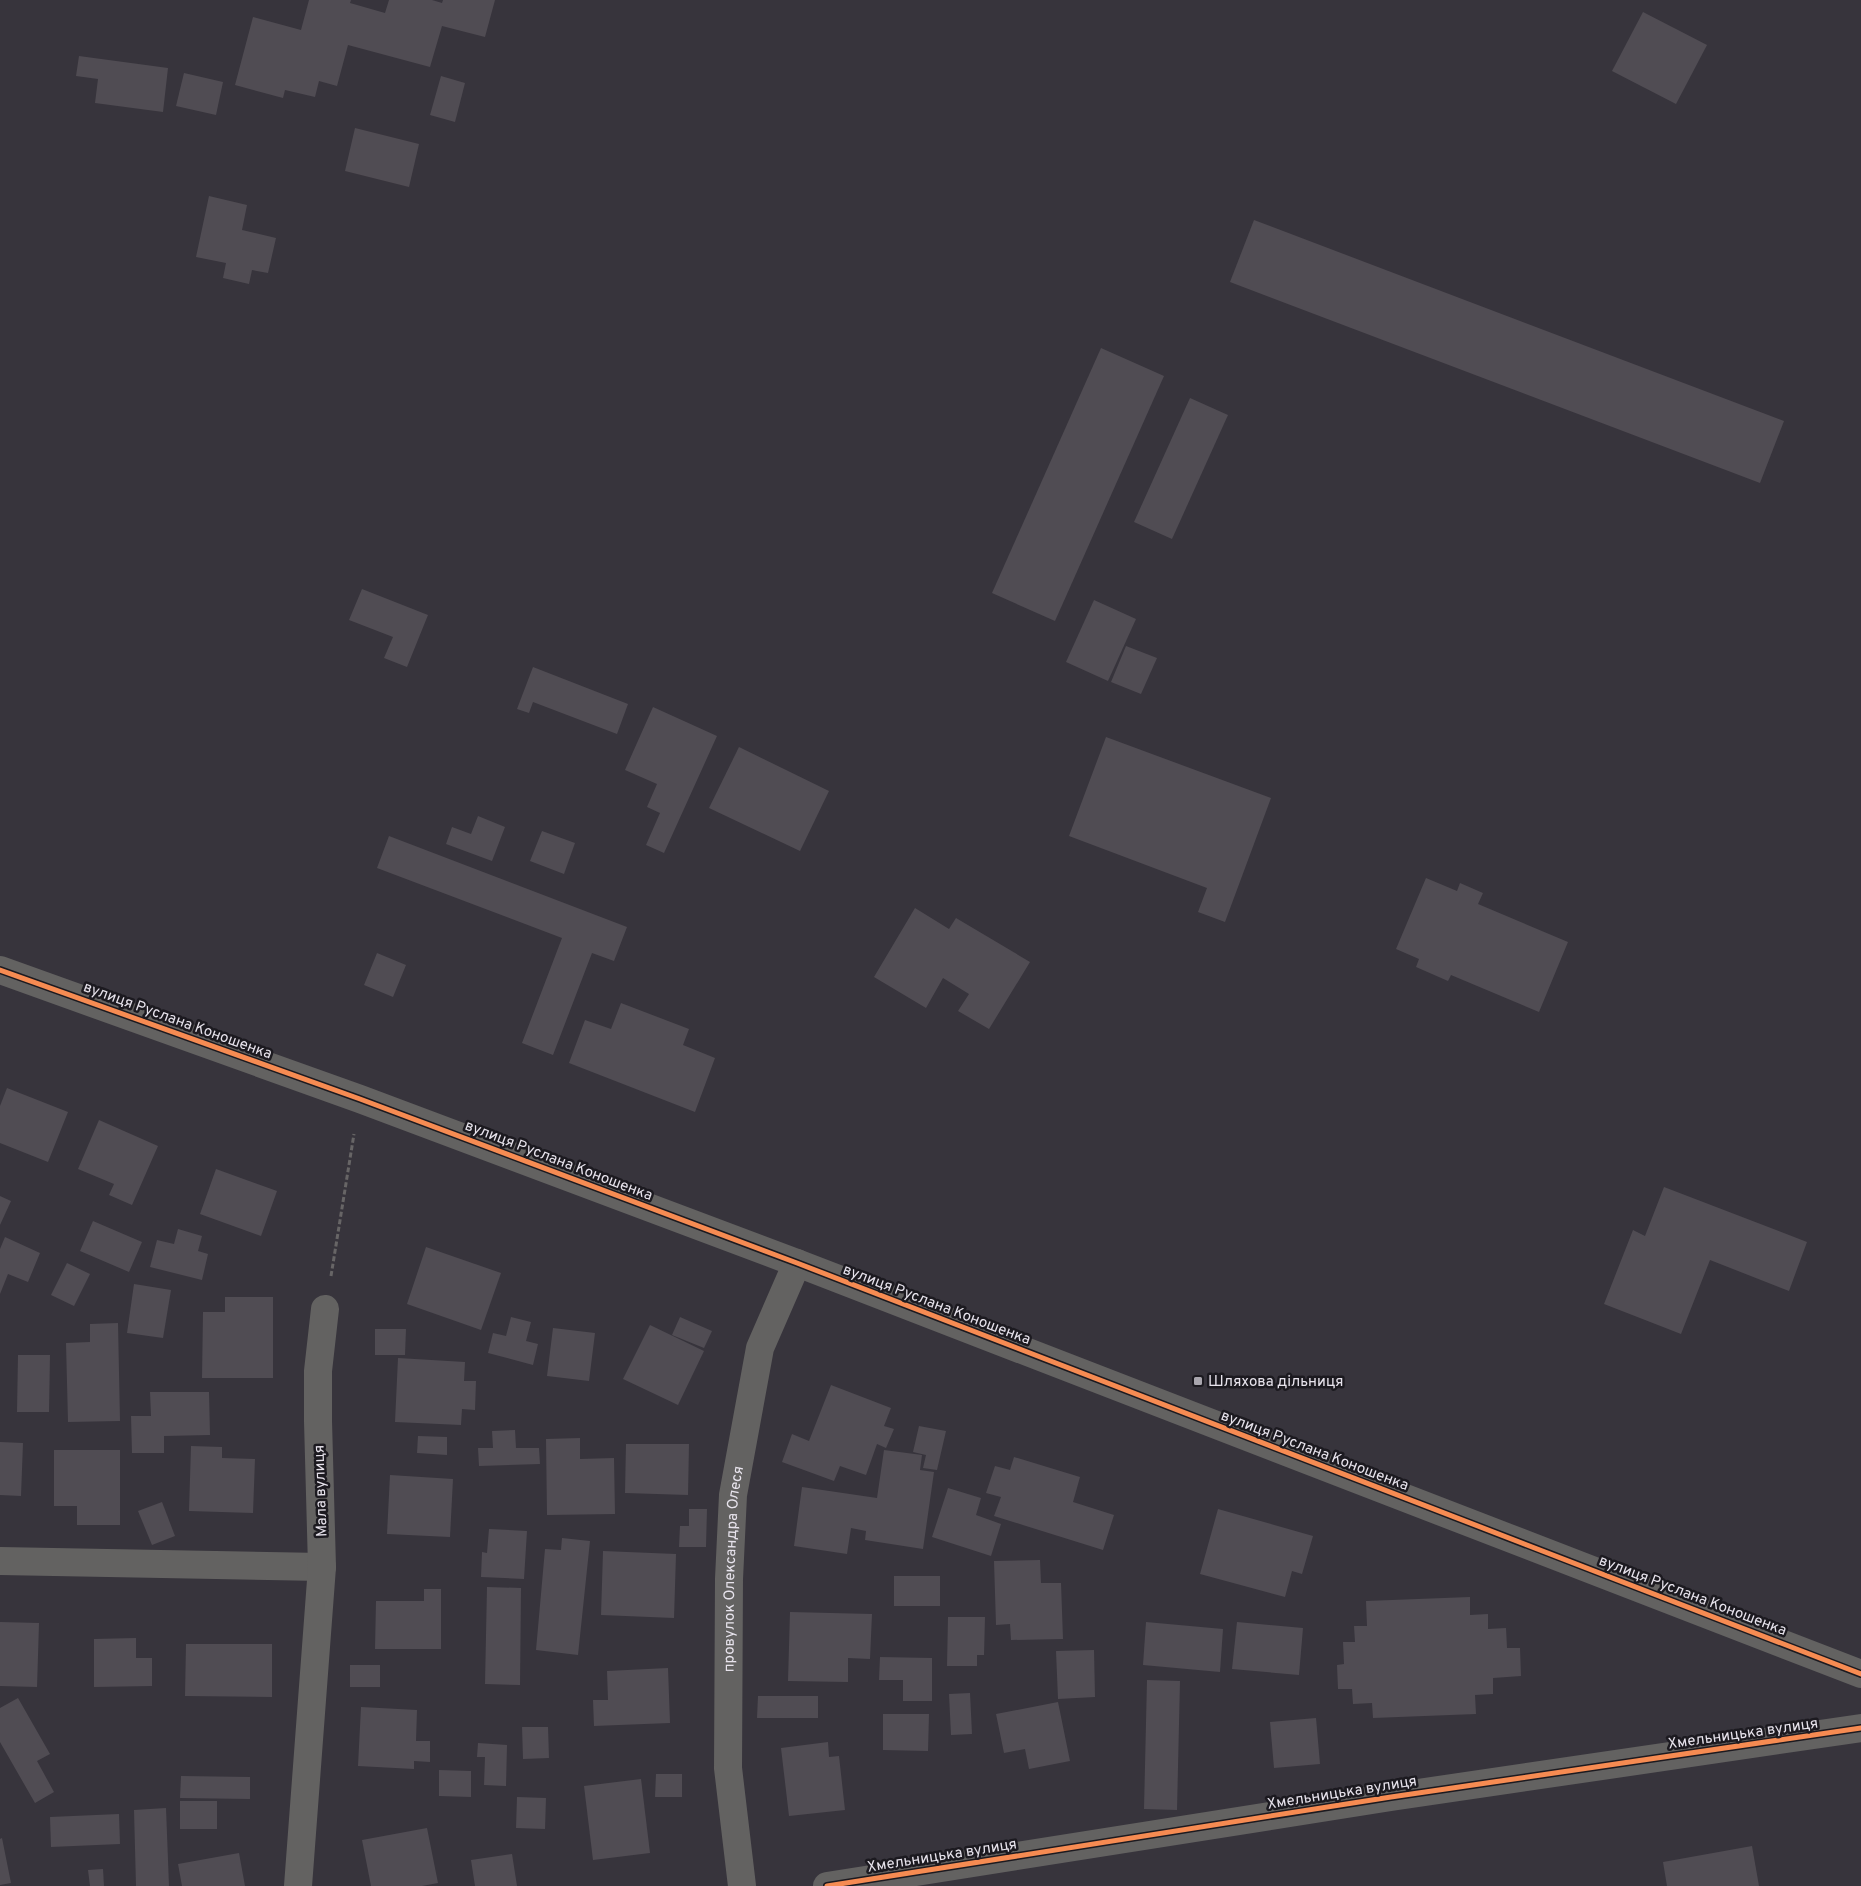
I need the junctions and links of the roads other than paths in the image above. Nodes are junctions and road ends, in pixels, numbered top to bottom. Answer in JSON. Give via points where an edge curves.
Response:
{"nodes":[{"id":1,"x":0,"y":970,"type":"edge"},
{"id":2,"x":797,"y":1263,"type":"junction"},
{"id":3,"x":325,"y":1309,"type":"road end"},
{"id":4,"x":0,"y":1562,"type":"edge"},
{"id":5,"x":322,"y":1567,"type":"junction"},
{"id":6,"x":1861,"y":1674,"type":"edge"},
{"id":7,"x":1861,"y":1728,"type":"edge"},
{"id":8,"x":298,"y":1886,"type":"edge"},
{"id":9,"x":742,"y":1886,"type":"edge"},
{"id":10,"x":827,"y":1886,"type":"edge"}],
"edges":[{"from":1,"to":2,"type":"street","name":"вулиця Руслана Коношенка","via":[[360,1099]]},
{"from":2,"to":6,"type":"street","name":"вулиця Руслана Коношенка"},
{"from":2,"to":9,"type":"street","name":"провулок Олександра Олеся","via":[[760,1348],[733,1495],[728,1768]]},
{"from":3,"to":5,"type":"street","name":"Мала вулиця","via":[[318,1370]]},
{"from":4,"to":5,"type":"street"},
{"from":5,"to":8,"type":"street","name":"Мала вулиця"},
{"from":7,"to":10,"type":"street","name":"Хмельницька вулиця","via":[[1391,1797]]}]}
